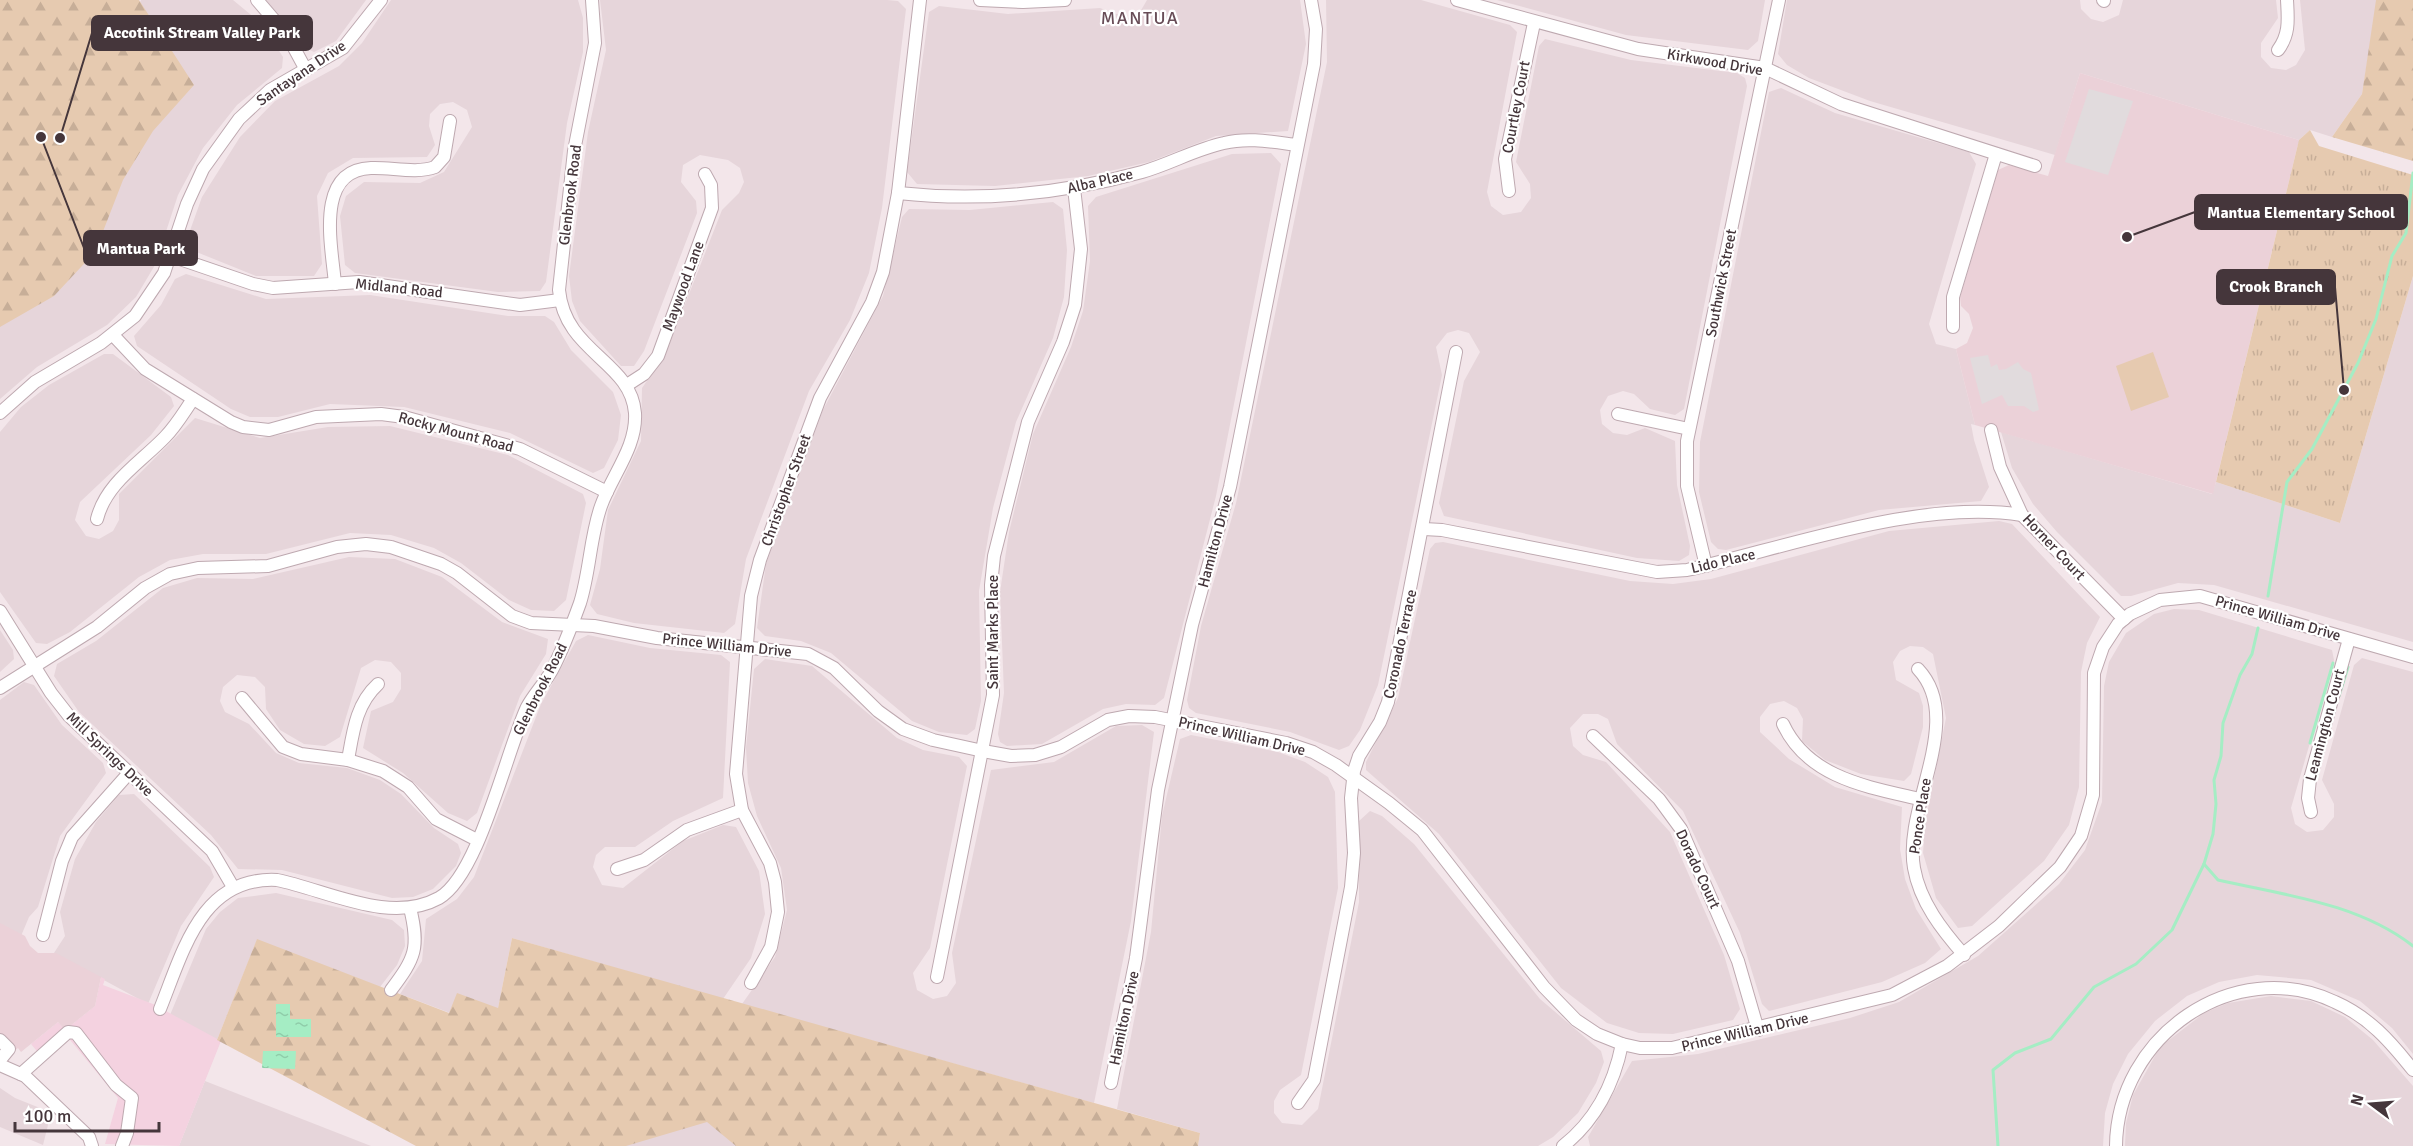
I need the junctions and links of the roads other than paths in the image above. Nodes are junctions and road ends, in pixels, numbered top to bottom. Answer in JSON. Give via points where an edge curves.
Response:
{"nodes":[{"id":1,"x":257,"y":0,"type":"edge"},
{"id":2,"x":381,"y":0,"type":"edge"},
{"id":3,"x":592,"y":0,"type":"edge"},
{"id":4,"x":921,"y":0,"type":"edge"},
{"id":5,"x":980,"y":0,"type":"edge"},
{"id":6,"x":1065,"y":0,"type":"edge"},
{"id":7,"x":1311,"y":0,"type":"edge"},
{"id":8,"x":1457,"y":0,"type":"edge"},
{"id":9,"x":1779,"y":0,"type":"edge"},
{"id":10,"x":2287,"y":0,"type":"edge"},
{"id":11,"x":1534,"y":23,"type":"junction"},
{"id":12,"x":2278,"y":50,"type":"dead end"},
{"id":13,"x":1764,"y":68,"type":"junction"},
{"id":14,"x":306,"y":70,"type":"junction"},
{"id":15,"x":450,"y":122,"type":"dead end"},
{"id":16,"x":1297,"y":145,"type":"junction"},
{"id":17,"x":1996,"y":154,"type":"junction"},
{"id":18,"x":2035,"y":166,"type":"dead end"},
{"id":19,"x":705,"y":174,"type":"dead end"},
{"id":20,"x":1074,"y":188,"type":"junction"},
{"id":21,"x":1509,"y":191,"type":"dead end"},
{"id":22,"x":898,"y":193,"type":"junction"},
{"id":23,"x":171,"y":255,"type":"junction"},
{"id":24,"x":335,"y":284,"type":"junction"},
{"id":25,"x":560,"y":300,"type":"junction"},
{"id":26,"x":1953,"y":327,"type":"dead end"},
{"id":27,"x":113,"y":335,"type":"junction"},
{"id":28,"x":1456,"y":352,"type":"dead end"},
{"id":29,"x":627,"y":385,"type":"junction"},
{"id":30,"x":193,"y":399,"type":"junction"},
{"id":31,"x":0,"y":413,"type":"edge"},
{"id":32,"x":1618,"y":414,"type":"dead end"},
{"id":33,"x":1689,"y":429,"type":"junction"},
{"id":34,"x":1991,"y":430,"type":"dead end"},
{"id":35,"x":607,"y":492,"type":"junction"},
{"id":36,"x":2022,"y":515,"type":"junction"},
{"id":37,"x":97,"y":519,"type":"dead end"},
{"id":38,"x":1424,"y":529,"type":"junction"},
{"id":39,"x":1706,"y":566,"type":"junction"},
{"id":40,"x":0,"y":611,"type":"edge"},
{"id":41,"x":2124,"y":619,"type":"junction"},
{"id":42,"x":571,"y":624,"type":"junction"},
{"id":43,"x":2349,"y":639,"type":"junction"},
{"id":44,"x":746,"y":647,"type":"junction"},
{"id":45,"x":2413,"y":657,"type":"edge"},
{"id":46,"x":34,"y":666,"type":"junction"},
{"id":47,"x":1918,"y":669,"type":"dead end"},
{"id":48,"x":378,"y":684,"type":"dead end"},
{"id":49,"x":0,"y":688,"type":"edge"},
{"id":50,"x":242,"y":698,"type":"dead end"},
{"id":51,"x":1172,"y":720,"type":"junction"},
{"id":52,"x":1783,"y":724,"type":"dead end"},
{"id":53,"x":1593,"y":736,"type":"dead end"},
{"id":54,"x":983,"y":751,"type":"junction"},
{"id":55,"x":348,"y":760,"type":"junction"},
{"id":56,"x":129,"y":773,"type":"junction"},
{"id":57,"x":1353,"y":777,"type":"junction"},
{"id":58,"x":1920,"y":799,"type":"junction"},
{"id":59,"x":742,"y":810,"type":"junction"},
{"id":60,"x":2311,"y":812,"type":"dead end"},
{"id":61,"x":477,"y":840,"type":"junction"},
{"id":62,"x":617,"y":869,"type":"dead end"},
{"id":63,"x":232,"y":887,"type":"junction"},
{"id":64,"x":410,"y":908,"type":"junction"},
{"id":65,"x":43,"y":935,"type":"dead end"},
{"id":66,"x":1964,"y":955,"type":"junction"},
{"id":67,"x":937,"y":977,"type":"dead end"},
{"id":68,"x":751,"y":983,"type":"dead end"},
{"id":69,"x":391,"y":990,"type":"dead end"},
{"id":70,"x":160,"y":1009,"type":"dead end"},
{"id":71,"x":1758,"y":1030,"type":"junction"},
{"id":72,"x":0,"y":1040,"type":"edge"},
{"id":73,"x":1622,"y":1044,"type":"junction"},
{"id":74,"x":0,"y":1063,"type":"edge"},
{"id":75,"x":2413,"y":1070,"type":"edge"},
{"id":76,"x":21,"y":1074,"type":"junction"},
{"id":77,"x":1111,"y":1083,"type":"dead end"},
{"id":78,"x":1298,"y":1104,"type":"dead end"},
{"id":79,"x":1568,"y":1145,"type":"edge"},
{"id":80,"x":92,"y":1146,"type":"edge"},
{"id":81,"x":122,"y":1146,"type":"edge"},
{"id":82,"x":2116,"y":1146,"type":"edge"}],
"edges":[{"from":1,"to":14,"type":"street","via":[[287,36]]},
{"from":2,"to":14,"type":"street","name":"Santayana Drive","via":[[343,48]]},
{"from":3,"to":25,"type":"street","name":"Glenbrook Road","via":[[595,43],[574,151]]},
{"from":4,"to":22,"type":"street","name":"Christopher Street"},
{"from":5,"to":6,"type":"street"},
{"from":7,"to":16,"type":"street","name":"Hamilton Drive","via":[[1316,47]]},
{"from":8,"to":11,"type":"street","name":"Kirkwood Drive"},
{"from":9,"to":13,"type":"street","name":"Southwick Street"},
{"from":10,"to":12,"type":"street","via":[[2288,27]]},
{"from":11,"to":13,"type":"street","name":"Kirkwood Drive","via":[[1638,49]]},
{"from":11,"to":21,"type":"street","name":"Courtley Court","via":[[1505,159]]},
{"from":13,"to":17,"type":"street","name":"Kirkwood Drive","via":[[1841,104]]},
{"from":13,"to":33,"type":"street","name":"Southwick Street"},
{"from":14,"to":23,"type":"street","name":"Santayana Drive","via":[[256,102],[221,143],[193,188]]},
{"from":15,"to":24,"type":"street","via":[[444,157],[435,167],[360,169],[336,188],[330,207]]},
{"from":16,"to":20,"type":"street","name":"Alba Place","via":[[1252,140],[1228,142],[1143,171]]},
{"from":16,"to":51,"type":"street","name":"Hamilton Drive","via":[[1230,487],[1192,625]]},
{"from":17,"to":18,"type":"street","name":"Kirkwood Drive"},
{"from":17,"to":26,"type":"street","via":[[1953,297]]},
{"from":19,"to":29,"type":"street","name":"Maywood Lane","via":[[711,185],[712,208],[657,356],[645,374]]},
{"from":20,"to":22,"type":"street","name":"Alba Place","via":[[975,198]]},
{"from":20,"to":54,"type":"street","name":"Saint Marks Place","via":[[1081,249],[1075,304],[1028,422],[994,556],[993,695]]},
{"from":22,"to":44,"type":"street","name":"Christopher Street","via":[[888,254],[876,292],[827,382],[760,560],[751,596]]},
{"from":23,"to":24,"type":"street","name":"Midland Road","via":[[263,287]]},
{"from":23,"to":27,"type":"street","name":"Santayana Drive","via":[[147,301]]},
{"from":24,"to":25,"type":"street","name":"Midland Road","via":[[379,283],[520,305]]},
{"from":25,"to":29,"type":"street","name":"Glenbrook Road","via":[[575,334]]},
{"from":27,"to":30,"type":"street","name":"Rocky Mount Road","via":[[139,364]]},
{"from":27,"to":31,"type":"street","name":"Santayana Drive","via":[[35,382]]},
{"from":28,"to":38,"type":"street","name":"Coronado Terrace"},
{"from":29,"to":35,"type":"street","name":"Glenbrook Road","via":[[634,404],[634,422],[628,448]]},
{"from":30,"to":35,"type":"street","name":"Rocky Mount Road","via":[[231,422],[257,430],[285,427],[316,417],[404,417],[520,448]]},
{"from":30,"to":37,"type":"street","via":[[166,436],[109,491]]},
{"from":32,"to":33,"type":"street"},
{"from":33,"to":39,"type":"street","name":"Southwick Street","via":[[1687,486]]},
{"from":34,"to":36,"type":"street","name":"Horner Court","via":[[2000,467]]},
{"from":35,"to":42,"type":"street","name":"Glenbrook Road","via":[[597,518],[586,584]]},
{"from":36,"to":39,"type":"street","name":"Lido Place","via":[[1987,512],[1887,521]]},
{"from":36,"to":41,"type":"street","name":"Horner Court"},
{"from":38,"to":39,"type":"street","name":"Lido Place","via":[[1636,570],[1678,571]]},
{"from":38,"to":57,"type":"street","name":"Coronado Terrace","via":[[1388,702],[1359,756]]},
{"from":40,"to":46,"type":"street","name":"Mill Springs Drive"},
{"from":41,"to":43,"type":"street","name":"Prince William Drive","via":[[2160,600],[2200,596]]},
{"from":41,"to":66,"type":"street","name":"Prince William Drive","via":[[2103,647],[2094,673],[2093,795],[2082,836],[2060,867]]},
{"from":42,"to":44,"type":"street","name":"Prince William Drive"},
{"from":42,"to":46,"type":"street","name":"Prince William Drive","via":[[520,620],[441,564],[375,544],[347,545],[268,566],[198,568],[170,574]]},
{"from":42,"to":61,"type":"street","name":"Glenbrook Road","via":[[555,663],[527,708]]},
{"from":43,"to":45,"type":"street","name":"Prince William Drive"},
{"from":43,"to":60,"type":"street","name":"Leamington Court","via":[[2310,779]]},
{"from":44,"to":54,"type":"street","name":"Prince William Drive","via":[[795,651],[821,660],[903,729]]},
{"from":44,"to":59,"type":"street","name":"Christopher Street","via":[[736,764]]},
{"from":46,"to":49,"type":"street","name":"Prince William Drive"},
{"from":46,"to":56,"type":"street","name":"Mill Springs Drive","via":[[69,716]]},
{"from":47,"to":58,"type":"street","name":"Ponce Place","via":[[1931,687],[1936,707],[1934,740]]},
{"from":48,"to":55,"type":"street","via":[[360,706]]},
{"from":50,"to":55,"type":"street","via":[[283,747],[301,754]]},
{"from":51,"to":54,"type":"street","name":"Prince William Drive","via":[[1136,715],[1116,718],[1061,747],[1035,755]]},
{"from":51,"to":57,"type":"street","name":"Prince William Drive","via":[[1299,746]]},
{"from":51,"to":77,"type":"street","name":"Hamilton Drive","via":[[1153,818],[1136,958]]},
{"from":52,"to":58,"type":"street","via":[[1797,748],[1827,771],[1863,786]]},
{"from":53,"to":71,"type":"street","name":"Dorado Court","via":[[1659,799],[1681,828],[1738,960]]},
{"from":54,"to":67,"type":"street","name":"Saint Marks Place"},
{"from":55,"to":61,"type":"street","via":[[400,781],[436,819]]},
{"from":56,"to":63,"type":"street","name":"Mill Springs Drive","via":[[212,851]]},
{"from":56,"to":65,"type":"street","via":[[72,837]]},
{"from":57,"to":73,"type":"street","name":"Prince William Drive","via":[[1422,830],[1564,1010],[1597,1034]]},
{"from":57,"to":78,"type":"street","name":"Coronado Terrace","via":[[1352,887],[1314,1080]]},
{"from":58,"to":66,"type":"street","name":"Ponce Place","via":[[1913,853],[1917,884],[1930,910]]},
{"from":59,"to":62,"type":"street","via":[[687,830],[644,860]]},
{"from":59,"to":68,"type":"street","name":"Christopher Street","via":[[770,863],[777,902],[771,947]]},
{"from":61,"to":64,"type":"street","name":"Glenbrook Road","via":[[467,868],[454,886],[434,900]]},
{"from":63,"to":64,"type":"street","name":"Glenbrook Road","via":[[263,879],[277,880],[380,906]]},
{"from":63,"to":70,"type":"street","name":"Glenbrook Road","via":[[201,917]]},
{"from":64,"to":69,"type":"street","via":[[416,948]]},
{"from":66,"to":71,"type":"street","name":"Prince William Drive","via":[[1924,981],[1892,995]]},
{"from":71,"to":73,"type":"street","name":"Prince William Drive","via":[[1672,1048]]},
{"from":72,"to":74,"type":"street","via":[[9,1049]]},
{"from":73,"to":79,"type":"street","via":[[1604,1097]]},
{"from":74,"to":76,"type":"street"},
{"from":75,"to":82,"type":"street","via":[[2370,1022],[2334,1001],[2278,988],[2233,994],[2187,1014],[2152,1046],[2124,1096]]},
{"from":76,"to":80,"type":"street","via":[[89,1137]]},
{"from":76,"to":81,"type":"street","via":[[68,1032],[76,1033],[116,1085],[132,1098]]}]}
